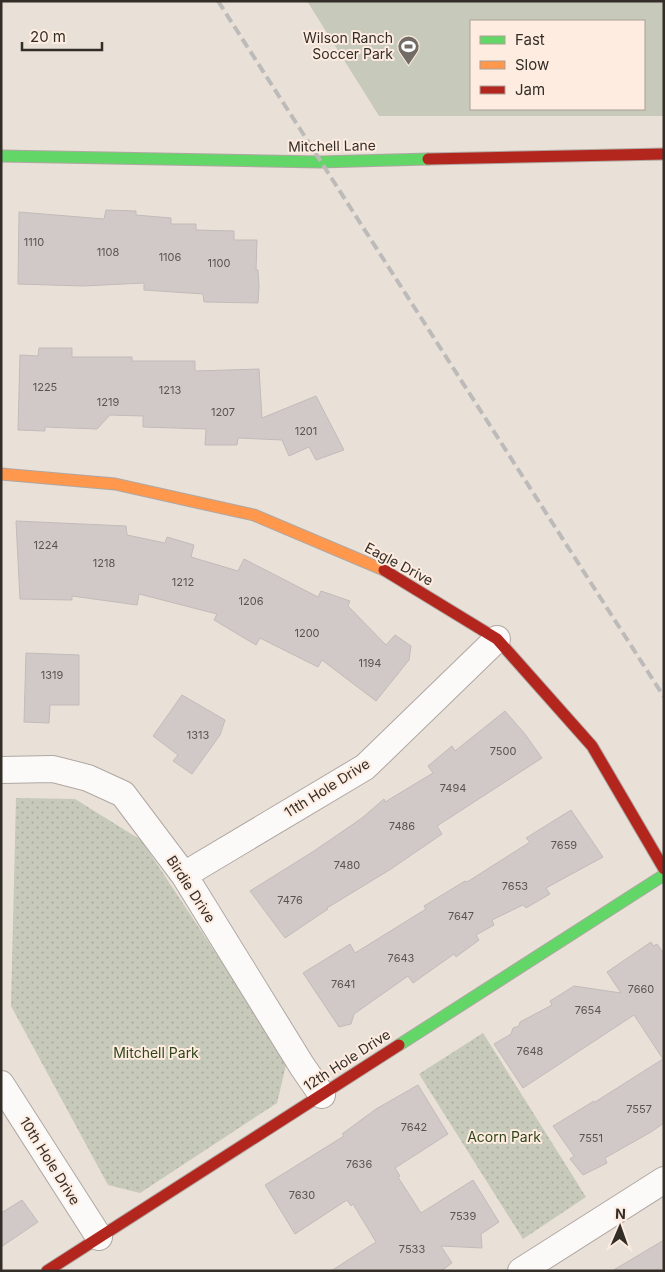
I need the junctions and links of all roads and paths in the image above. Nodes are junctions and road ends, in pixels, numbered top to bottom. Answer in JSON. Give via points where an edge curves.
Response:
{"nodes":[{"id":1,"x":664,"y":154,"type":"edge"},
{"id":2,"x":1,"y":156,"type":"edge"},
{"id":3,"x":1,"y":474,"type":"edge"},
{"id":4,"x":497,"y":638,"type":"junction"},
{"id":5,"x":1,"y":770,"type":"edge"},
{"id":6,"x":664,"y":869,"type":"edge"},
{"id":7,"x":184,"y":875,"type":"junction"},
{"id":8,"x":664,"y":875,"type":"edge"},
{"id":9,"x":1,"y":1084,"type":"edge"},
{"id":10,"x":322,"y":1095,"type":"junction"},
{"id":11,"x":664,"y":1180,"type":"edge"},
{"id":12,"x":99,"y":1237,"type":"junction"},
{"id":13,"x":47,"y":1271,"type":"edge"},
{"id":14,"x":521,"y":1271,"type":"edge"}],
"edges":[{"from":1,"to":2,"type":"street","name":"Mitchell Lane","via":[[320,162]]},
{"from":3,"to":4,"type":"street","name":"Eagle Drive","via":[[115,484],[254,515],[381,568]]},
{"from":4,"to":6,"type":"street","name":"Eagle Drive","via":[[592,746]]},
{"from":4,"to":7,"type":"street","name":"11th Hole Drive","via":[[365,767]]},
{"from":5,"to":7,"type":"street","name":"Birdie Drive","via":[[53,769],[88,778],[123,794]]},
{"from":7,"to":10,"type":"street","name":"Birdie Drive"},
{"from":8,"to":10,"type":"street","name":"12th Hole Drive"},
{"from":9,"to":12,"type":"street","name":"10th Hole Drive"},
{"from":10,"to":12,"type":"street","name":"12th Hole Drive"},
{"from":11,"to":14,"type":"street"},
{"from":12,"to":13,"type":"street","name":"12th Hole Drive"}]}
